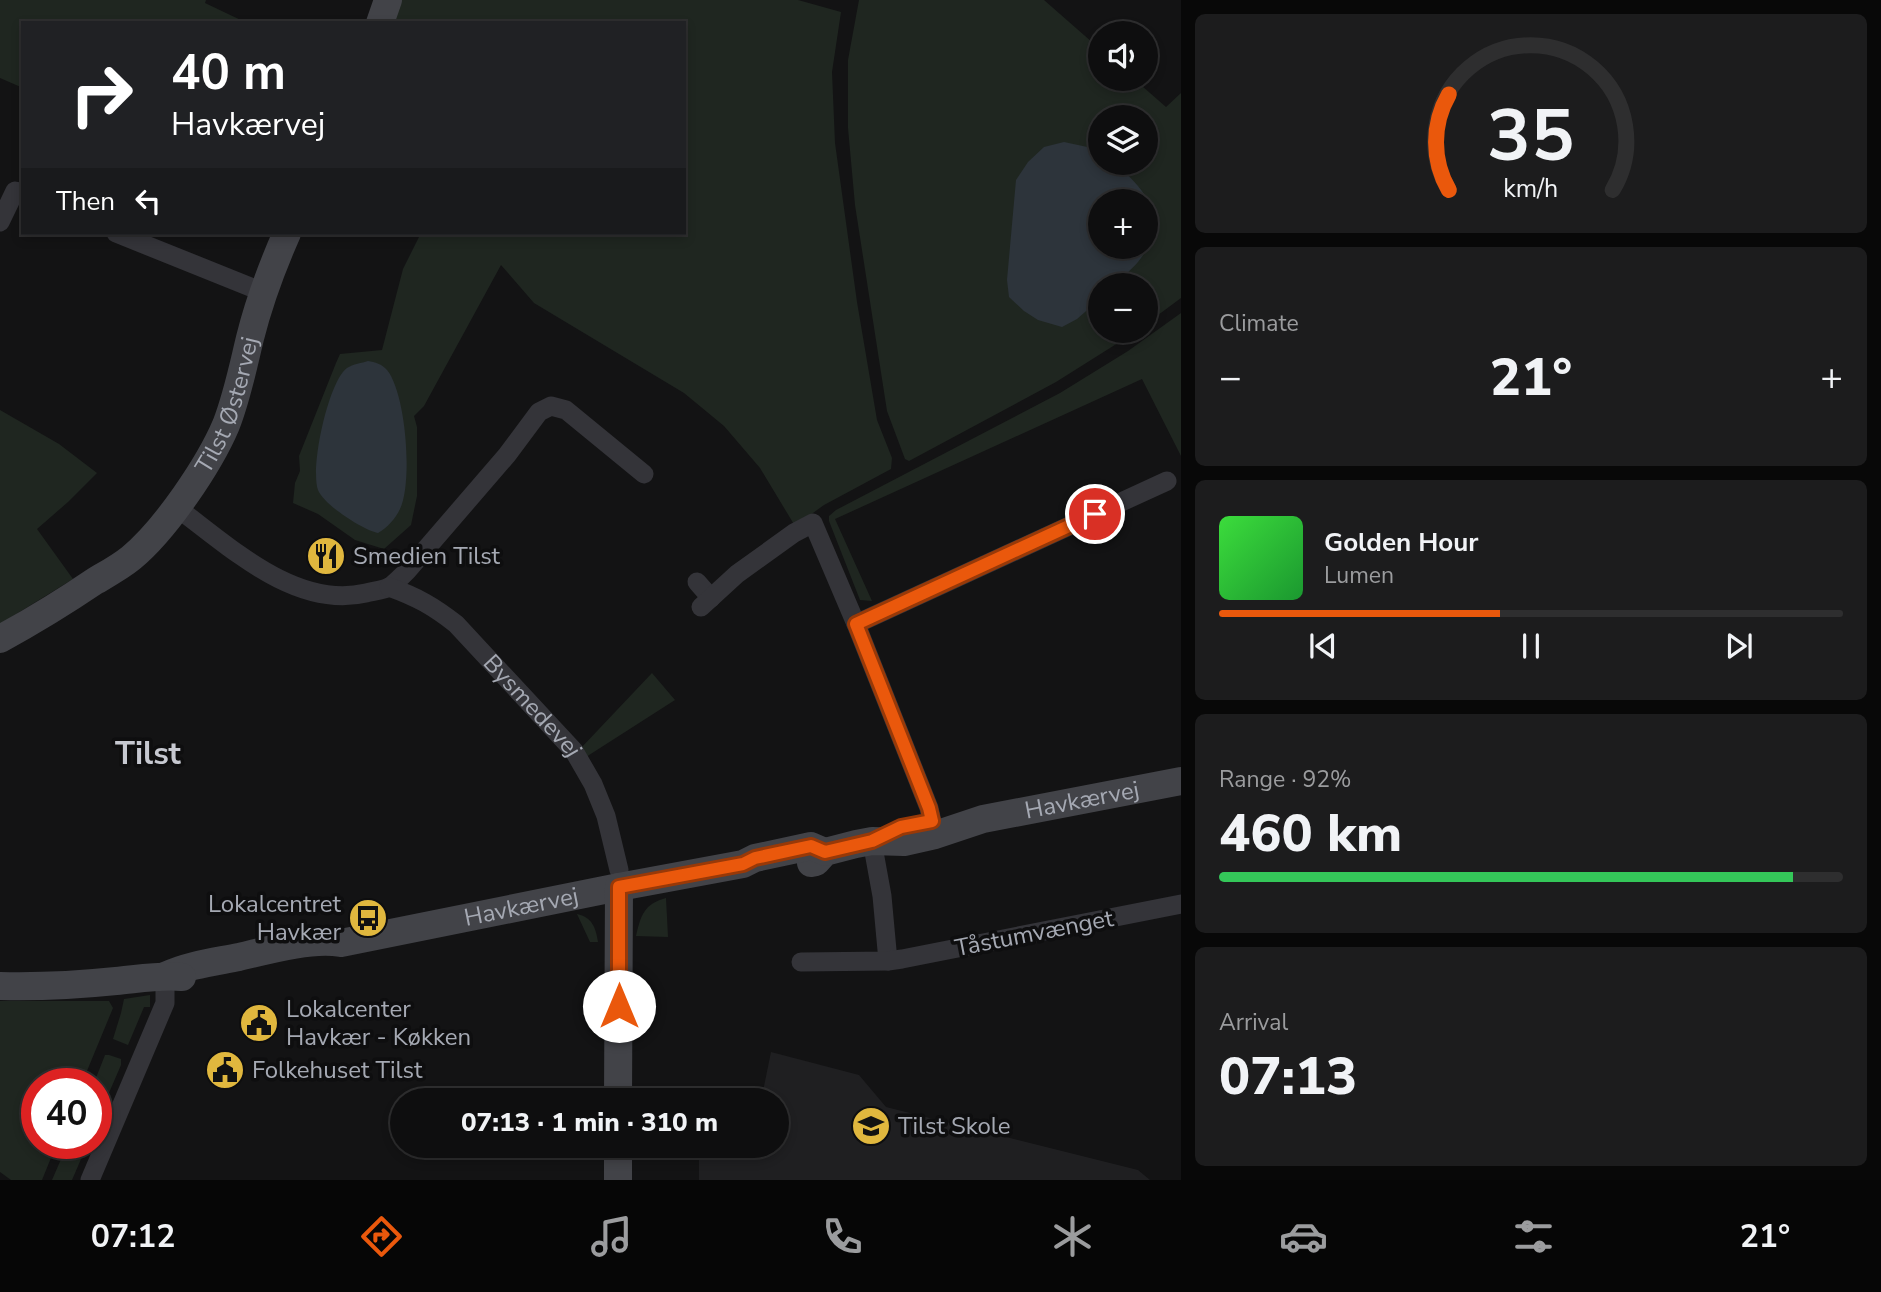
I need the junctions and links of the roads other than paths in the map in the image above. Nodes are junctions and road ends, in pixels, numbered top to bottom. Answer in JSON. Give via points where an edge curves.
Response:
{"nodes":[{"id":1,"x":388,"y":0,"type":"edge"},
{"id":2,"x":381,"y":21,"type":"edge"},
{"id":3,"x":21,"y":193,"type":"edge"},
{"id":4,"x":0,"y":222,"type":"edge"},
{"id":5,"x":121,"y":235,"type":"edge"},
{"id":6,"x":286,"y":235,"type":"edge"},
{"id":7,"x":263,"y":292,"type":"junction"},
{"id":8,"x":644,"y":474,"type":"dead end"},
{"id":9,"x":1167,"y":481,"type":"dead end"},
{"id":10,"x":176,"y":507,"type":"junction"},
{"id":11,"x":697,"y":582,"type":"dead end"},
{"id":12,"x":390,"y":587,"type":"junction"},
{"id":13,"x":856,"y":624,"type":"junction"},
{"id":14,"x":0,"y":639,"type":"edge"},
{"id":15,"x":1181,"y":781,"type":"edge"},
{"id":16,"x":933,"y":828,"type":"junction"},
{"id":17,"x":872,"y":841,"type":"junction"},
{"id":18,"x":619,"y":878,"type":"junction"},
{"id":19,"x":1181,"y":904,"type":"edge"},
{"id":20,"x":888,"y":961,"type":"junction"},
{"id":21,"x":801,"y":962,"type":"dead end"},
{"id":22,"x":165,"y":976,"type":"junction"},
{"id":23,"x":0,"y":986,"type":"edge"},
{"id":24,"x":618,"y":1088,"type":"edge"},
{"id":25,"x":618,"y":1158,"type":"edge"},
{"id":26,"x":90,"y":1180,"type":"edge"},
{"id":27,"x":618,"y":1180,"type":"edge"}],
"edges":[{"from":1,"to":2,"type":"street"},
{"from":3,"to":4,"type":"street","via":[[15,191]]},
{"from":5,"to":7,"type":"street"},
{"from":6,"to":7,"type":"street","name":"Tilst Østervej"},
{"from":7,"to":10,"type":"street","name":"Tilst Østervej","via":[[226,425]]},
{"from":8,"to":12,"type":"street","via":[[566,410],[551,406],[539,412],[507,455]]},
{"from":9,"to":13,"type":"street"},
{"from":10,"to":12,"type":"street","via":[[285,583],[322,594],[356,596]]},
{"from":10,"to":14,"type":"street","name":"Tilst Østervej","via":[[131,558]]},
{"from":11,"to":13,"type":"street","via":[[706,602],[737,574],[813,523]]},
{"from":12,"to":18,"type":"street","name":"Bysmedevej","via":[[433,607],[456,624],[574,751],[606,816]]},
{"from":13,"to":16,"type":"street"},
{"from":15,"to":16,"type":"street","name":"Havkærvej"},
{"from":16,"to":17,"type":"street","name":"Havkærvej","via":[[901,827]]},
{"from":17,"to":18,"type":"street","name":"Havkærvej","via":[[825,852],[811,846],[743,864]]},
{"from":17,"to":20,"type":"street"},
{"from":18,"to":22,"type":"street","name":"Havkærvej","via":[[341,943],[264,951],[180,968]]},
{"from":18,"to":24,"type":"street"},
{"from":19,"to":20,"type":"street","name":"Tåstumvænget"},
{"from":20,"to":21,"type":"street","name":"Tåstumvænget"},
{"from":22,"to":23,"type":"street","name":"Havkærvej","via":[[42,987]]},
{"from":22,"to":26,"type":"street","via":[[164,1003]]},
{"from":25,"to":27,"type":"street"}]}
